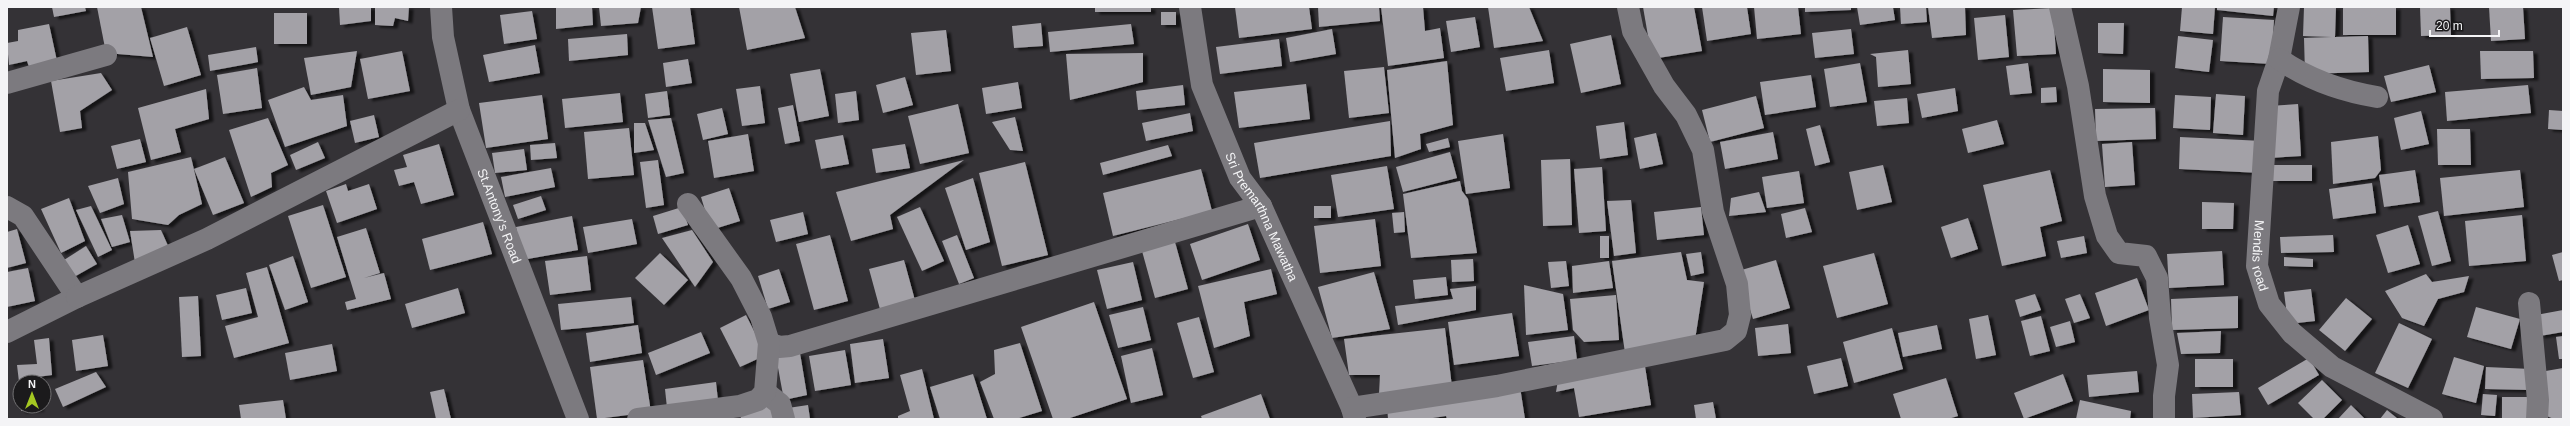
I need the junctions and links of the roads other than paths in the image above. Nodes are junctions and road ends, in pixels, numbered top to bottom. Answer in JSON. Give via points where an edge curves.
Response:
{"nodes":[{"id":1,"x":441,"y":7,"type":"edge"},
{"id":2,"x":1190,"y":7,"type":"edge"},
{"id":3,"x":1628,"y":7,"type":"edge"},
{"id":4,"x":2060,"y":7,"type":"edge"},
{"id":5,"x":2289,"y":7,"type":"edge"},
{"id":6,"x":106,"y":55,"type":"dead end"},
{"id":7,"x":2279,"y":59,"type":"junction"},
{"id":8,"x":7,"y":83,"type":"edge"},
{"id":9,"x":2377,"y":97,"type":"dead end"},
{"id":10,"x":459,"y":110,"type":"junction"},
{"id":11,"x":688,"y":204,"type":"dead end"},
{"id":12,"x":1261,"y":206,"type":"junction"},
{"id":13,"x":7,"y":207,"type":"edge"},
{"id":14,"x":77,"y":297,"type":"junction"},
{"id":15,"x":2529,"y":303,"type":"dead end"},
{"id":16,"x":7,"y":332,"type":"edge"},
{"id":17,"x":769,"y":343,"type":"junction"},
{"id":18,"x":765,"y":392,"type":"junction"},
{"id":19,"x":1354,"y":413,"type":"edge"},
{"id":20,"x":578,"y":419,"type":"edge"},
{"id":21,"x":638,"y":419,"type":"edge"},
{"id":22,"x":784,"y":419,"type":"edge"},
{"id":23,"x":2164,"y":419,"type":"edge"},
{"id":24,"x":2432,"y":419,"type":"edge"},
{"id":25,"x":2537,"y":419,"type":"edge"}],
"edges":[{"from":1,"to":10,"type":"street","name":"St.Antony's Road","via":[[442,37]]},
{"from":2,"to":12,"type":"street","name":"Sri Premarthna Mawatha","via":[[1202,85],[1240,178]]},
{"from":3,"to":19,"type":"street","via":[[1633,31],[1664,86],[1686,114],[1702,150],[1713,212],[1737,284],[1740,315],[1736,332],[1725,340]]},
{"from":4,"to":23,"type":"street","via":[[2078,86],[2095,196],[2107,236],[2119,253],[2146,256],[2157,278],[2160,318],[2168,365]]},
{"from":5,"to":7,"type":"street","name":"Mendis road"},
{"from":6,"to":8,"type":"street"},
{"from":7,"to":9,"type":"street","via":[[2308,78],[2354,93]]},
{"from":7,"to":24,"type":"street","name":"Mendis road","via":[[2268,91],[2257,266],[2269,304],[2292,333],[2332,367]]},
{"from":10,"to":14,"type":"street","via":[[207,239]]},
{"from":10,"to":20,"type":"street","name":"St.Antony's Road"},
{"from":11,"to":17,"type":"street","via":[[741,278],[761,317]]},
{"from":12,"to":17,"type":"street","via":[[790,346],[779,347]]},
{"from":12,"to":19,"type":"street","name":"Sri Premarthna Mawatha"},
{"from":13,"to":14,"type":"street","via":[[23,216]]},
{"from":14,"to":16,"type":"street"},
{"from":15,"to":25,"type":"street","via":[[2538,400]]},
{"from":17,"to":18,"type":"street"},
{"from":18,"to":21,"type":"street","via":[[758,400],[740,406]]},
{"from":18,"to":22,"type":"street","via":[[780,404]]}]}
